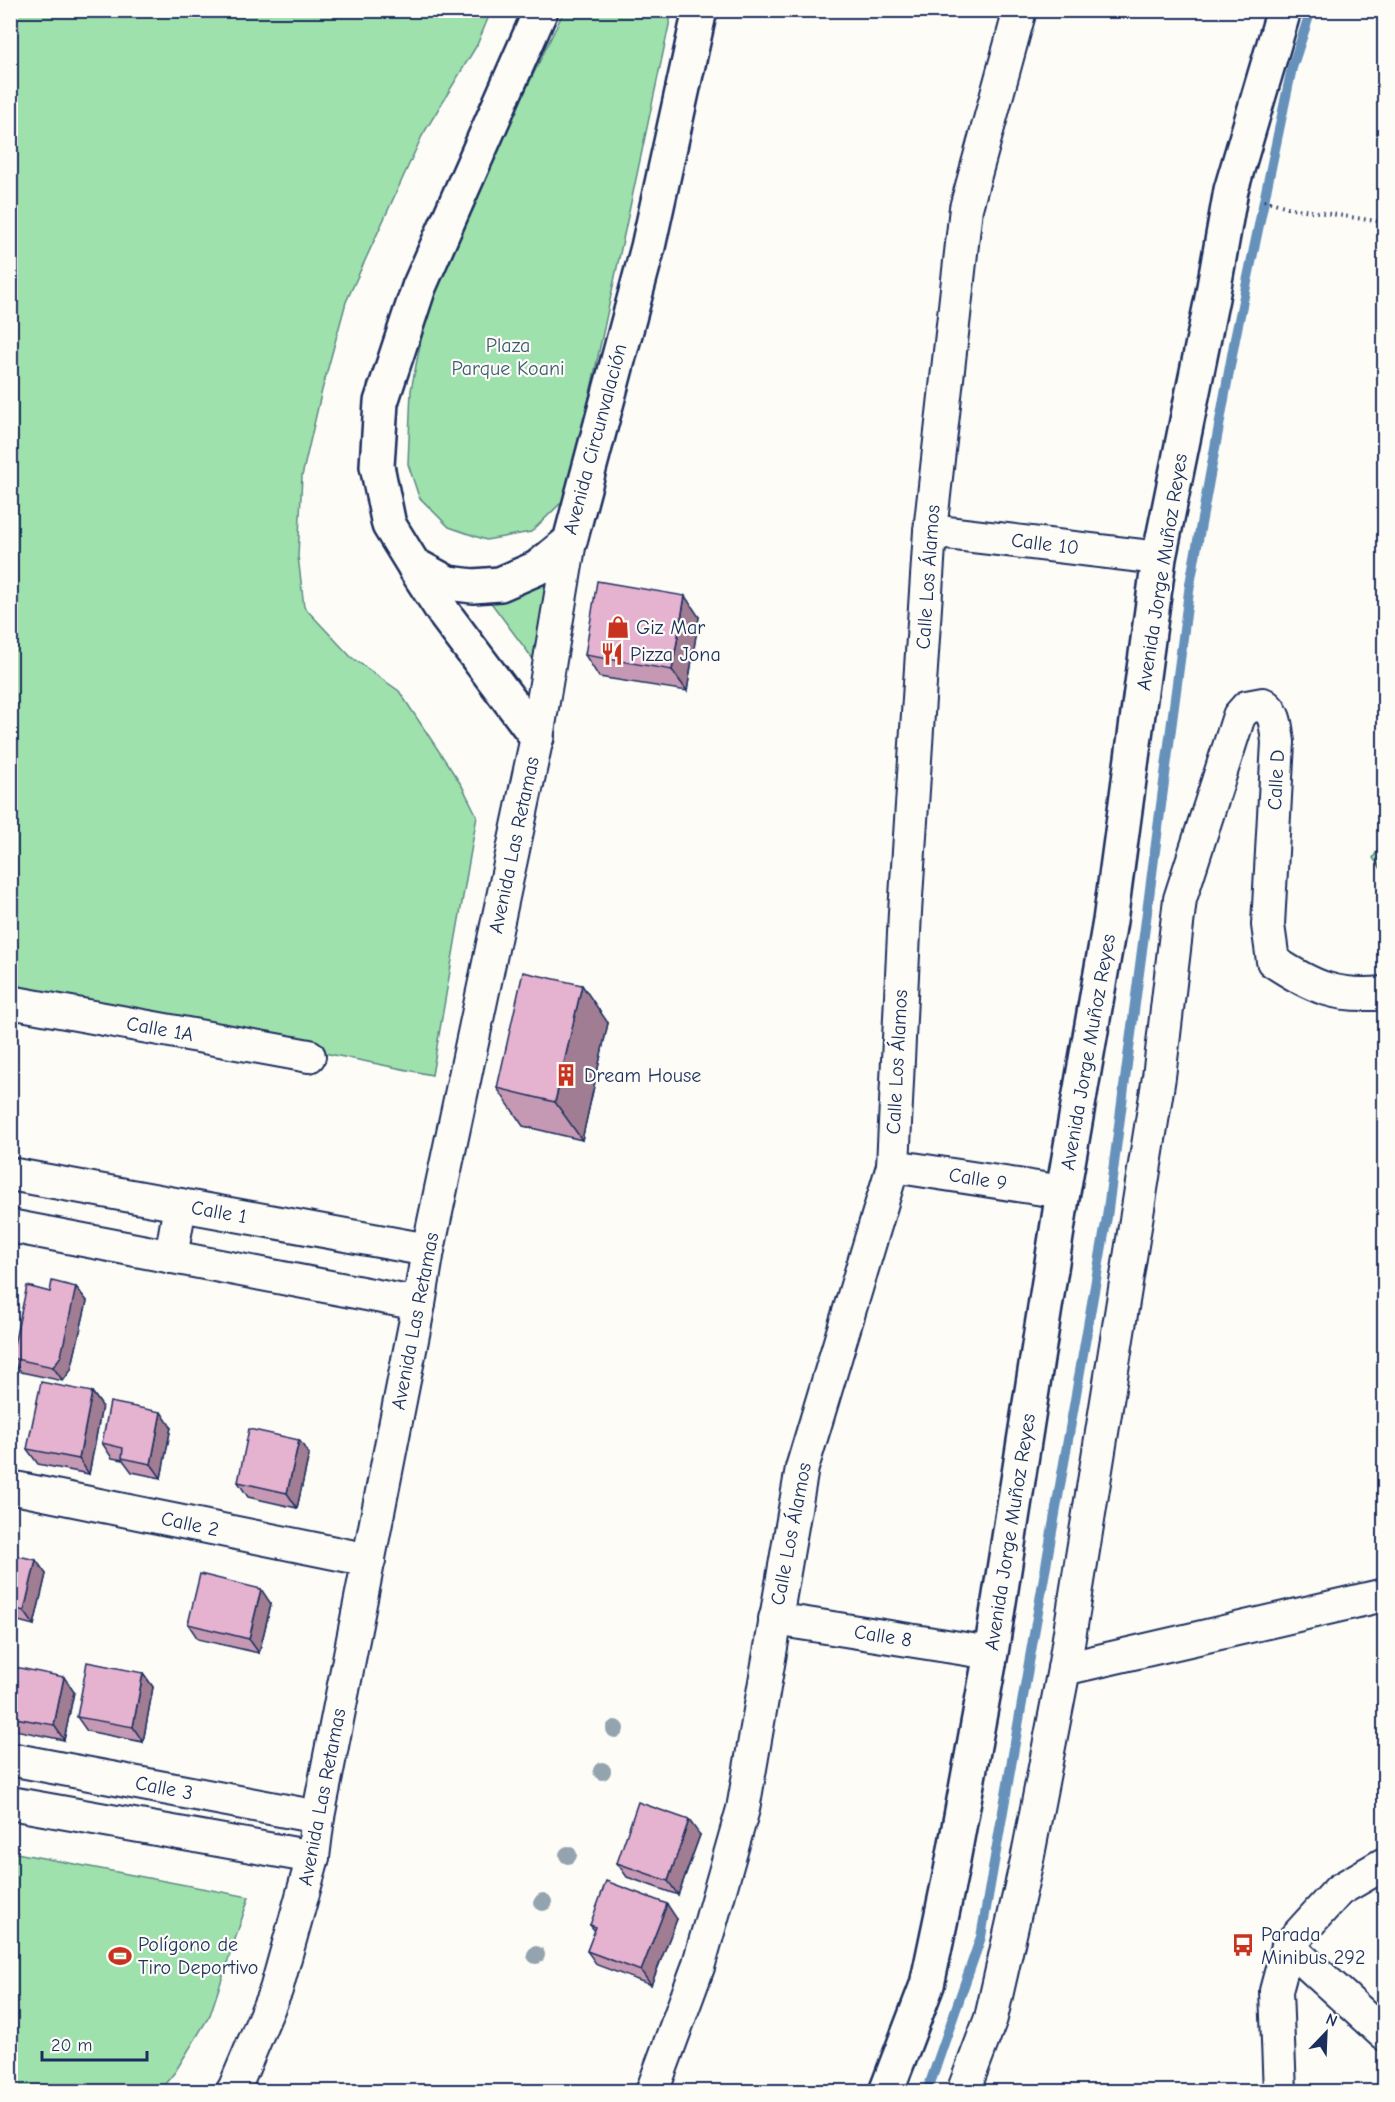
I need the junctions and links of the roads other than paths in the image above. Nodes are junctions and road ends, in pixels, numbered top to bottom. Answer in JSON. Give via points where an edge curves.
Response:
{"nodes":[{"id":1,"x":541,"y":10,"type":"edge"},
{"id":2,"x":700,"y":10,"type":"edge"},
{"id":3,"x":1020,"y":10,"type":"edge"},
{"id":4,"x":1284,"y":10,"type":"edge"},
{"id":5,"x":930,"y":531,"type":"junction"},
{"id":6,"x":570,"y":541,"type":"junction"},
{"id":7,"x":1160,"y":558,"type":"junction"},
{"id":8,"x":413,"y":564,"type":"junction"},
{"id":9,"x":537,"y":737,"type":"junction"},
{"id":10,"x":1384,"y":993,"type":"edge"},
{"id":11,"x":10,"y":1002,"type":"edge"},
{"id":12,"x":309,"y":1056,"type":"dead end"},
{"id":13,"x":893,"y":1166,"type":"junction"},
{"id":14,"x":10,"y":1174,"type":"edge"},
{"id":15,"x":1063,"y":1192,"type":"junction"},
{"id":16,"x":180,"y":1205,"type":"junction"},
{"id":17,"x":10,"y":1226,"type":"edge"},
{"id":18,"x":428,"y":1250,"type":"junction"},
{"id":19,"x":171,"y":1257,"type":"junction"},
{"id":20,"x":419,"y":1304,"type":"junction"},
{"id":21,"x":10,"y":1487,"type":"edge"},
{"id":22,"x":369,"y":1560,"type":"junction"},
{"id":23,"x":1384,"y":1595,"type":"edge"},
{"id":24,"x":775,"y":1619,"type":"junction"},
{"id":25,"x":991,"y":1653,"type":"junction"},
{"id":26,"x":1064,"y":1669,"type":"junction"},
{"id":27,"x":10,"y":1759,"type":"edge"},
{"id":28,"x":10,"y":1803,"type":"edge"},
{"id":29,"x":318,"y":1817,"type":"junction"},
{"id":30,"x":313,"y":1857,"type":"junction"},
{"id":31,"x":1384,"y":1864,"type":"edge"},
{"id":32,"x":1288,"y":1946,"type":"junction"},
{"id":33,"x":1384,"y":2034,"type":"edge"},
{"id":34,"x":232,"y":2091,"type":"edge"},
{"id":35,"x":652,"y":2091,"type":"edge"},
{"id":36,"x":886,"y":2091,"type":"edge"},
{"id":37,"x":963,"y":2091,"type":"edge"},
{"id":38,"x":1280,"y":2091,"type":"edge"}],
"edges":[{"from":1,"to":8,"type":"street","name":"Avenida Circunvalación","via":[[419,287],[381,402],[377,466],[389,525]]},
{"from":2,"to":6,"type":"street","name":"Avenida Circunvalación","via":[[648,247]]},
{"from":3,"to":5,"type":"street","name":"Calle Los Álamos","via":[[966,208]]},
{"from":4,"to":7,"type":"street","name":"Avenida Jorge Muñoz Reyes","via":[[1231,190]]},
{"from":5,"to":7,"type":"street","name":"Calle 10"},
{"from":5,"to":13,"type":"street","name":"Calle Los Álamos"},
{"from":6,"to":8,"type":"street","name":"Avenida Circunvalación","via":[[537,568],[500,584],[448,583]]},
{"from":6,"to":9,"type":"street","name":"Avenida Las Retamas"},
{"from":7,"to":15,"type":"street","name":"Avenida Jorge Muñoz Reyes","via":[[1110,921]]},
{"from":8,"to":9,"type":"street","via":[[446,616]]},
{"from":9,"to":18,"type":"street","name":"Avenida Las Retamas"},
{"from":10,"to":26,"type":"street","name":"Calle D","via":[[1325,990],[1273,962],[1268,925],[1278,742],[1270,708],[1263,704],[1247,707],[1239,716],[1180,899],[1159,1077]]},
{"from":11,"to":12,"type":"street","name":"Calle 1A"},
{"from":13,"to":15,"type":"street","name":"Calle 9"},
{"from":13,"to":24,"type":"street","name":"Calle Los Álamos","via":[[802,1468]]},
{"from":14,"to":16,"type":"street","name":"Calle 1"},
{"from":15,"to":25,"type":"street","name":"Avenida Jorge Muñoz Reyes"},
{"from":16,"to":18,"type":"street","name":"Calle 1"},
{"from":16,"to":19,"type":"street"},
{"from":17,"to":19,"type":"street"},
{"from":18,"to":20,"type":"street","name":"Avenida Las Retamas"},
{"from":19,"to":20,"type":"street"},
{"from":20,"to":22,"type":"street","name":"Avenida Las Retamas"},
{"from":21,"to":22,"type":"street","name":"Calle 2"},
{"from":22,"to":29,"type":"street","name":"Avenida Las Retamas"},
{"from":23,"to":26,"type":"street"},
{"from":24,"to":25,"type":"street","name":"Calle 8"},
{"from":24,"to":35,"type":"street","name":"Calle Los Álamos","via":[[742,1809],[698,1967]]},
{"from":25,"to":36,"type":"street","name":"Avenida Jorge Muñoz Reyes","via":[[927,1985]]},
{"from":26,"to":37,"type":"street","via":[[991,2018]]},
{"from":27,"to":29,"type":"street","name":"Calle 3"},
{"from":28,"to":30,"type":"street"},
{"from":29,"to":30,"type":"street","name":"Avenida Las Retamas"},
{"from":30,"to":34,"type":"street","name":"Avenida Las Retamas","via":[[276,1990]]},
{"from":31,"to":32,"type":"street","via":[[1340,1890]]},
{"from":32,"to":33,"type":"street"},
{"from":32,"to":38,"type":"street","via":[[1276,1991]]}]}
